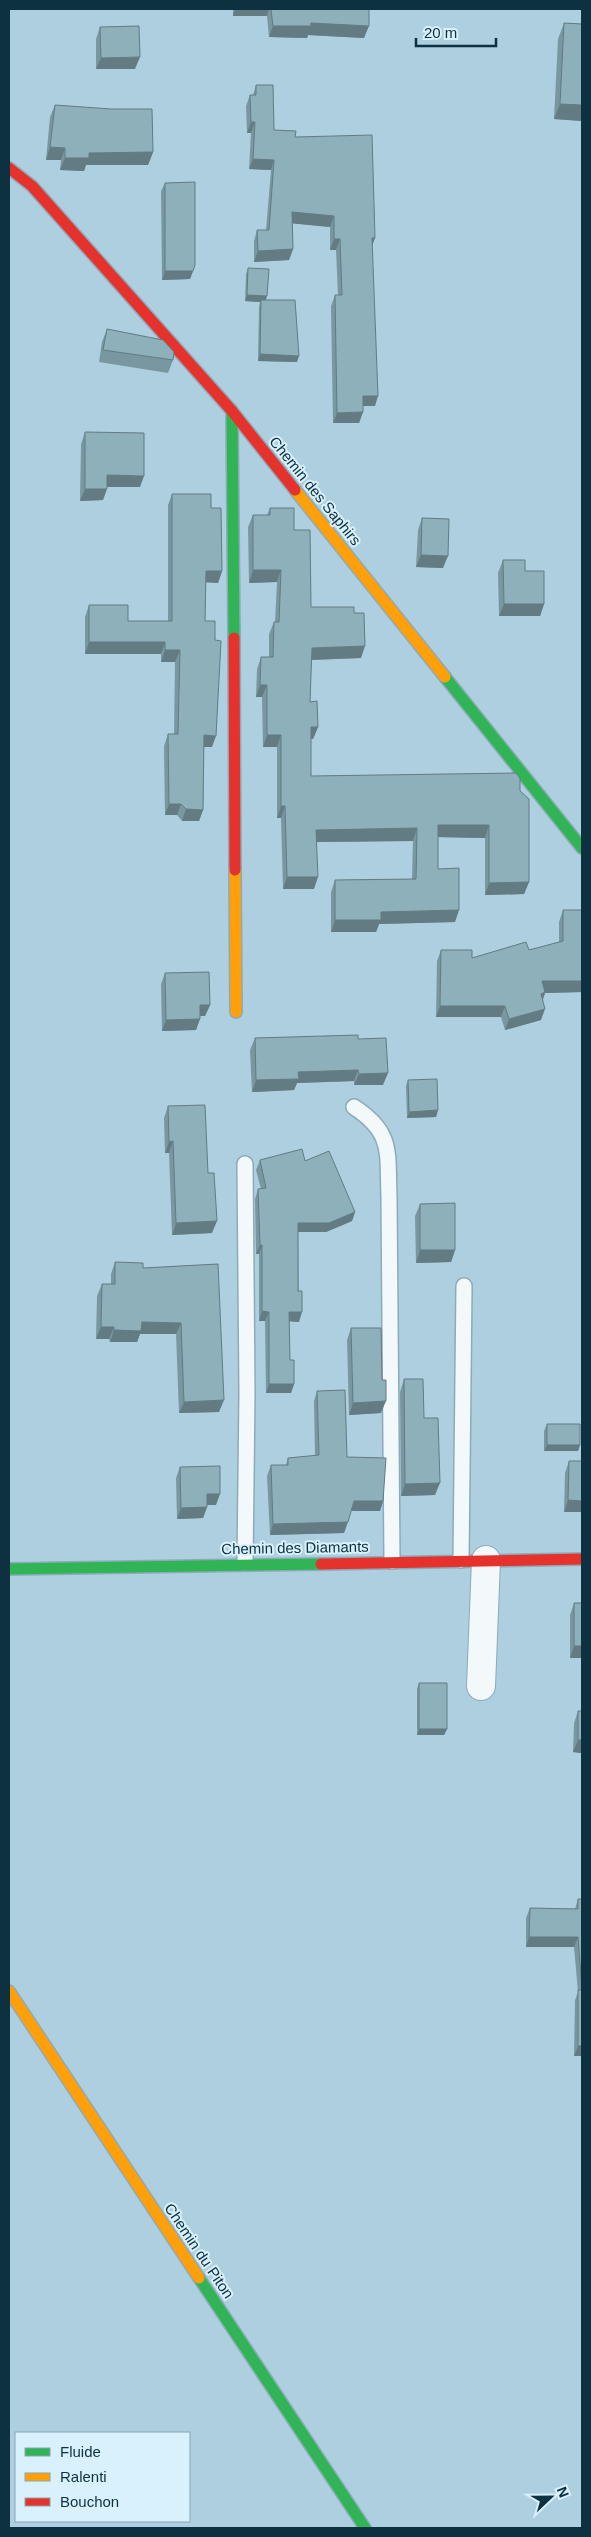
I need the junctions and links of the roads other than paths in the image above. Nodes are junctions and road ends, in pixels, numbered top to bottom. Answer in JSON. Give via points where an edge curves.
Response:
{"nodes":[{"id":1,"x":9,"y":168,"type":"edge"},
{"id":2,"x":232,"y":411,"type":"junction"},
{"id":3,"x":582,"y":848,"type":"edge"},
{"id":4,"x":236,"y":1012,"type":"dead end"},
{"id":5,"x":354,"y":1107,"type":"dead end"},
{"id":6,"x":244,"y":1164,"type":"dead end"},
{"id":7,"x":464,"y":1286,"type":"dead end"},
{"id":8,"x":582,"y":1559,"type":"edge"},
{"id":9,"x":473,"y":1560,"type":"junction"},
{"id":10,"x":392,"y":1562,"type":"junction"},
{"id":11,"x":245,"y":1563,"type":"junction"},
{"id":12,"x":9,"y":1569,"type":"edge"},
{"id":13,"x":481,"y":1686,"type":"dead end"},
{"id":14,"x":9,"y":1991,"type":"edge"},
{"id":15,"x":365,"y":2528,"type":"edge"}],
"edges":[{"from":1,"to":2,"type":"street","name":"Chemin des Saphirs","via":[[32,186]]},
{"from":2,"to":3,"type":"street","name":"Chemin des Saphirs"},
{"from":2,"to":4,"type":"street"},
{"from":5,"to":10,"type":"lane","via":[[380,1128],[386,1143]]},
{"from":6,"to":11,"type":"lane"},
{"from":7,"to":9,"type":"lane"},
{"from":8,"to":9,"type":"street","name":"Chemin des Diamants"},
{"from":9,"to":10,"type":"street","name":"Chemin des Diamants"},
{"from":9,"to":13,"type":"street"},
{"from":10,"to":11,"type":"street","name":"Chemin des Diamants"},
{"from":11,"to":12,"type":"street","name":"Chemin des Diamants"},
{"from":14,"to":15,"type":"street","name":"Chemin du Piton"}]}
